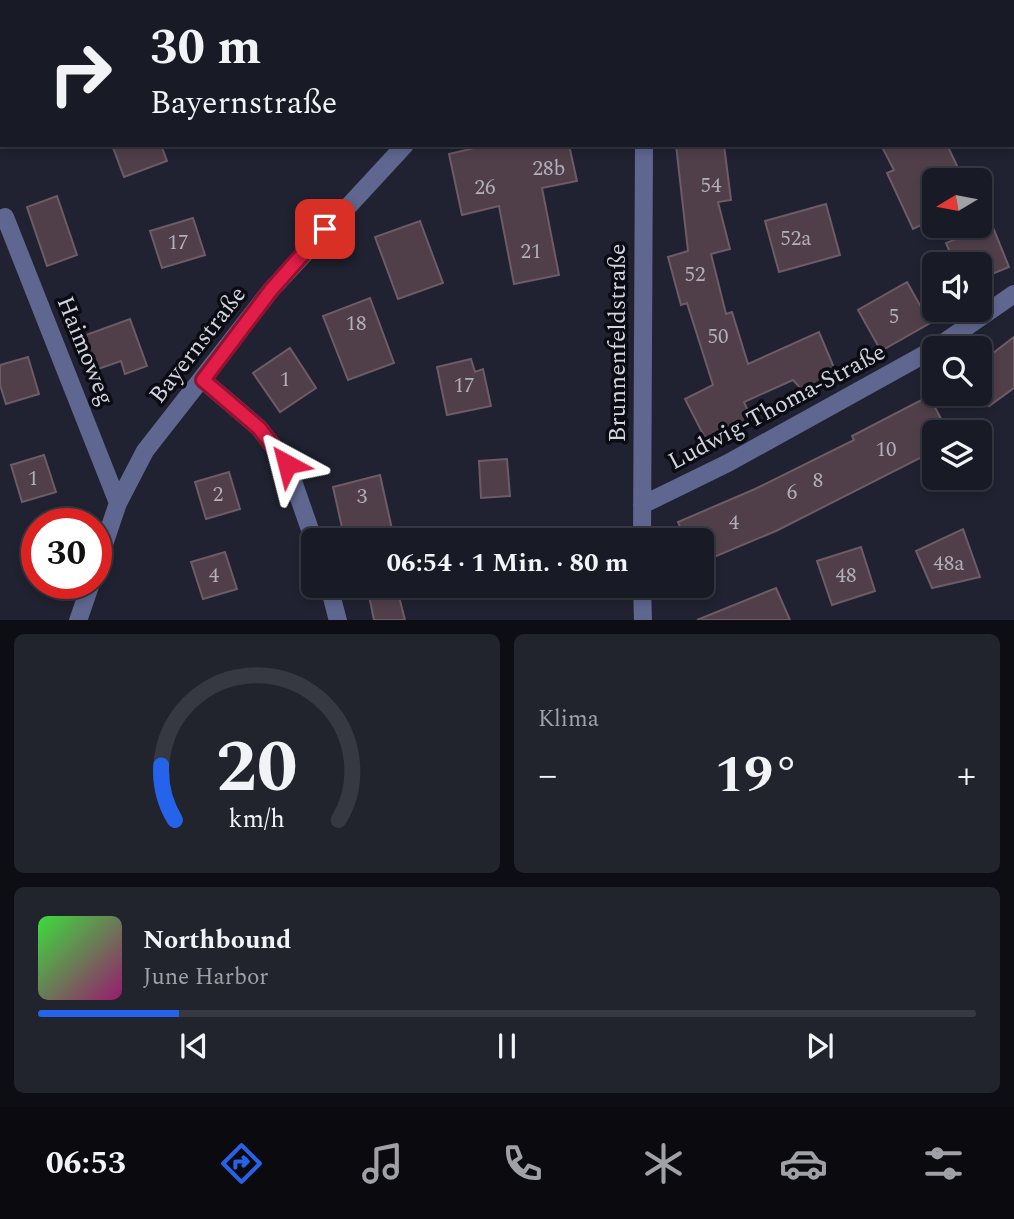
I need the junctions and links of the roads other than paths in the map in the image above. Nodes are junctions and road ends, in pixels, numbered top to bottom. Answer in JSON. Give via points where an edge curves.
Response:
{"nodes":[{"id":1,"x":403,"y":147,"type":"edge"},
{"id":2,"x":644,"y":147,"type":"edge"},
{"id":3,"x":5,"y":216,"type":"dead end"},
{"id":4,"x":1014,"y":294,"type":"edge"},
{"id":5,"x":954,"y":336,"type":"edge"},
{"id":6,"x":922,"y":356,"type":"edge"},
{"id":7,"x":203,"y":380,"type":"junction"},
{"id":8,"x":118,"y":503,"type":"junction"},
{"id":9,"x":642,"y":505,"type":"junction"},
{"id":10,"x":112,"y":521,"type":"edge"},
{"id":11,"x":309,"y":528,"type":"edge"},
{"id":12,"x":642,"y":528,"type":"edge"},
{"id":13,"x":332,"y":598,"type":"edge"},
{"id":14,"x":642,"y":598,"type":"edge"},
{"id":15,"x":86,"y":599,"type":"edge"},
{"id":16,"x":78,"y":620,"type":"edge"},
{"id":17,"x":338,"y":620,"type":"edge"},
{"id":18,"x":643,"y":620,"type":"edge"}],
"edges":[{"from":1,"to":7,"type":"street","name":"Bayernstraße","via":[[271,290]]},
{"from":2,"to":9,"type":"street","name":"Brunnenfeldstraße"},
{"from":3,"to":8,"type":"street","name":"Haimoweg"},
{"from":4,"to":5,"type":"street","name":"Ludwig-Thoma-Straße"},
{"from":6,"to":9,"type":"street","name":"Ludwig-Thoma-Straße"},
{"from":7,"to":8,"type":"street","name":"Bayernstraße","via":[[145,451]]},
{"from":7,"to":11,"type":"street","via":[[259,428],[287,464]]},
{"from":8,"to":10,"type":"street","name":"Bayernstraße"},
{"from":9,"to":12,"type":"street","name":"Brunnenfeldstraße"},
{"from":13,"to":17,"type":"street"},
{"from":14,"to":18,"type":"street"},
{"from":15,"to":16,"type":"street"}]}
